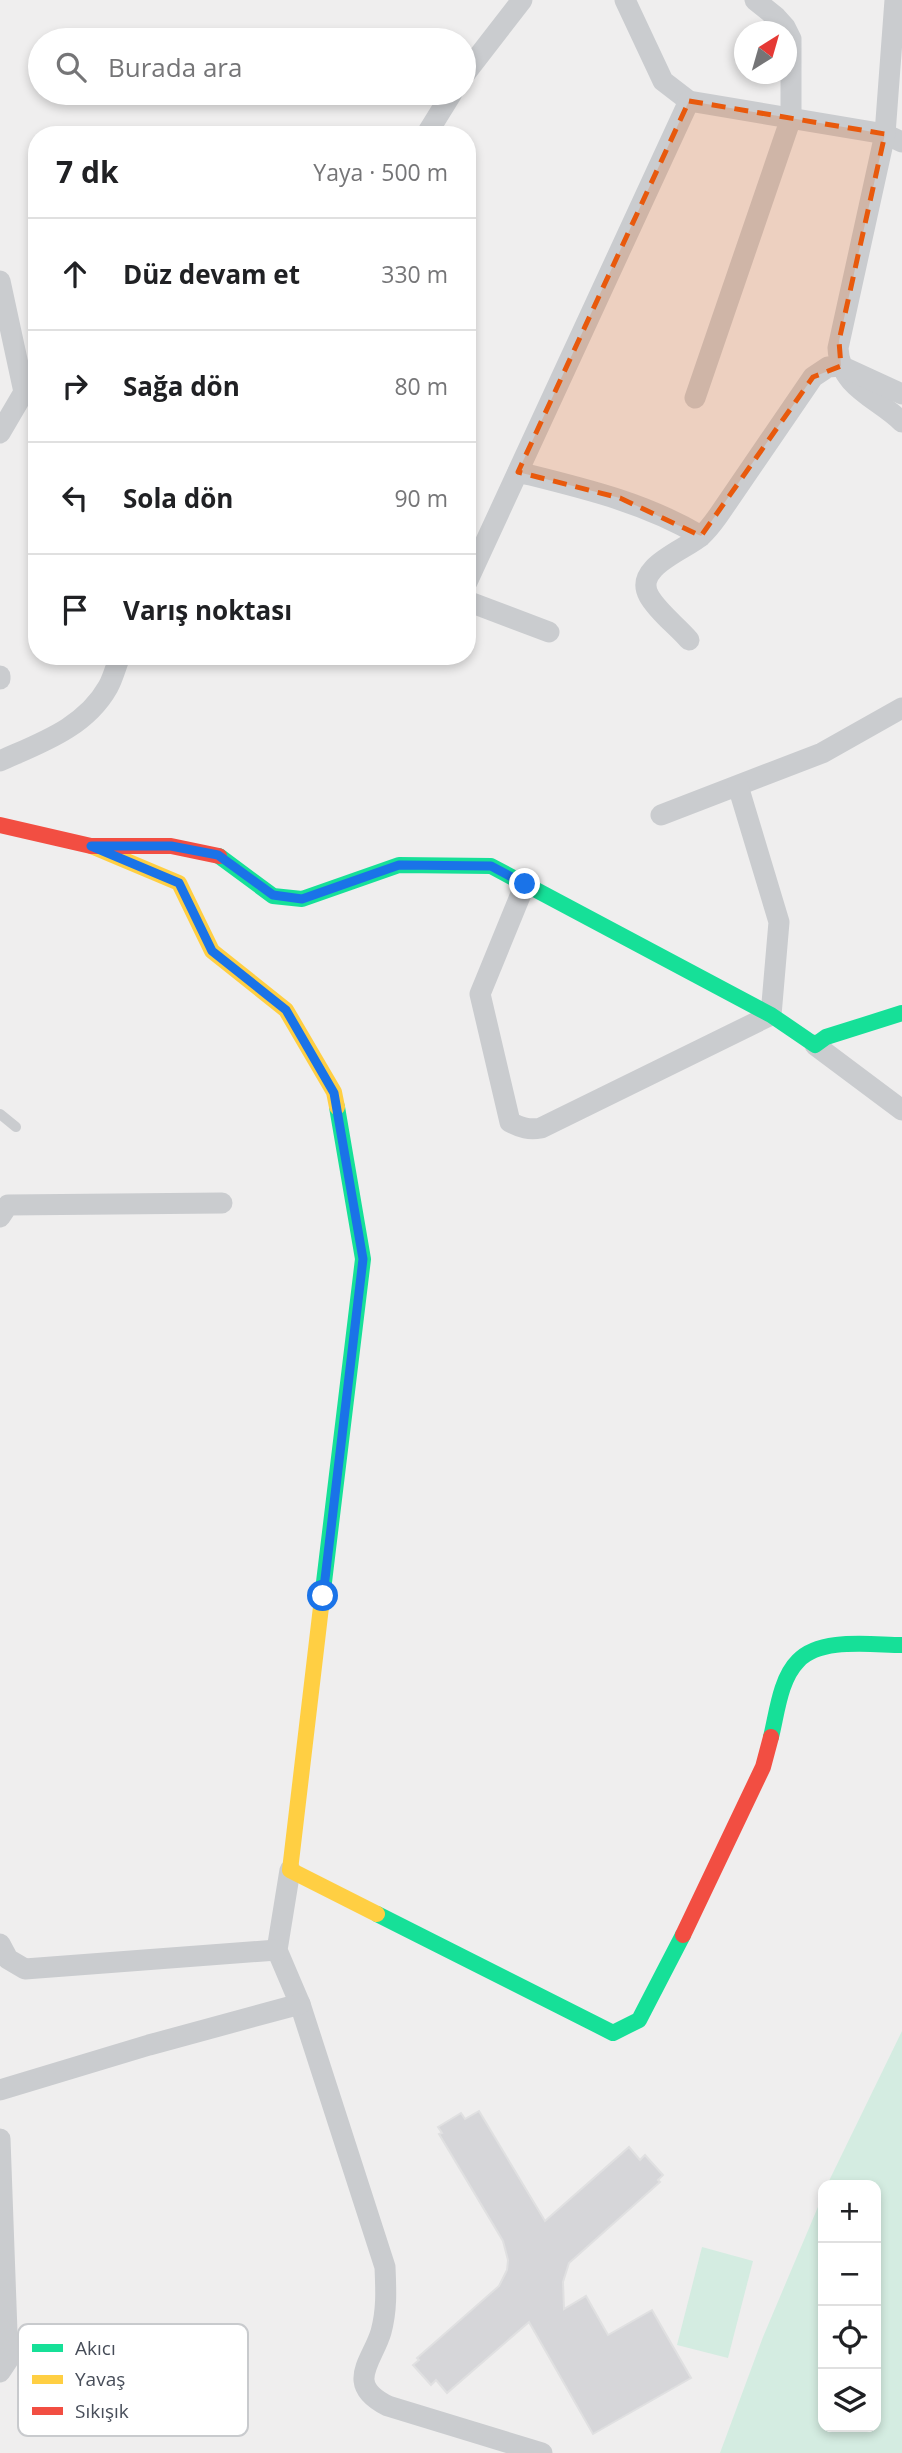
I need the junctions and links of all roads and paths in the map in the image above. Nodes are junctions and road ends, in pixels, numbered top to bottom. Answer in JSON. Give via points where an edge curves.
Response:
{"nodes":[{"id":1,"x":522,"y":0,"type":"edge"},
{"id":2,"x":755,"y":0,"type":"edge"},
{"id":3,"x":895,"y":0,"type":"edge"},
{"id":4,"x":630,"y":1,"type":"edge"},
{"id":5,"x":476,"y":59,"type":"edge"},
{"id":6,"x":689,"y":101,"type":"junction"},
{"id":7,"x":445,"y":105,"type":"edge"},
{"id":8,"x":791,"y":118,"type":"junction"},
{"id":9,"x":432,"y":126,"type":"edge"},
{"id":10,"x":893,"y":138,"type":"edge"},
{"id":11,"x":0,"y":281,"type":"edge"},
{"id":12,"x":841,"y":366,"type":"junction"},
{"id":13,"x":902,"y":394,"type":"edge"},
{"id":14,"x":695,"y":398,"type":"dead end"},
{"id":15,"x":902,"y":422,"type":"edge"},
{"id":16,"x":0,"y":433,"type":"edge"},
{"id":17,"x":518,"y":472,"type":"junction"},
{"id":18,"x":701,"y":536,"type":"junction"},
{"id":19,"x":476,"y":563,"type":"edge"},
{"id":20,"x":476,"y":604,"type":"edge"},
{"id":21,"x":548,"y":632,"type":"dead end"},
{"id":22,"x":689,"y":640,"type":"dead end"},
{"id":23,"x":117,"y":665,"type":"edge"},
{"id":24,"x":902,"y":708,"type":"edge"},
{"id":25,"x":0,"y":761,"type":"edge"},
{"id":26,"x":738,"y":786,"type":"junction"},
{"id":27,"x":661,"y":815,"type":"dead end"},
{"id":28,"x":0,"y":825,"type":"edge"},
{"id":29,"x":91,"y":846,"type":"junction"},
{"id":30,"x":525,"y":884,"type":"junction"},
{"id":31,"x":902,"y":1013,"type":"edge"},
{"id":32,"x":771,"y":1015,"type":"junction"},
{"id":33,"x":815,"y":1045,"type":"junction"},
{"id":34,"x":902,"y":1110,"type":"edge"},
{"id":35,"x":0,"y":1114,"type":"edge"},
{"id":36,"x":16,"y":1127,"type":"dead end"},
{"id":37,"x":222,"y":1203,"type":"dead end"},
{"id":38,"x":0,"y":1217,"type":"edge"},
{"id":39,"x":902,"y":1645,"type":"edge"},
{"id":40,"x":290,"y":1870,"type":"junction"},
{"id":41,"x":0,"y":1944,"type":"edge"},
{"id":42,"x":277,"y":1950,"type":"junction"},
{"id":43,"x":300,"y":2004,"type":"junction"},
{"id":44,"x":0,"y":2090,"type":"edge"},
{"id":45,"x":0,"y":2139,"type":"edge"},
{"id":46,"x":0,"y":2372,"type":"edge"},
{"id":47,"x":542,"y":2453,"type":"edge"}],
"edges":[{"from":1,"to":5,"type":"street"},
{"from":2,"to":8,"type":"street","via":[[776,17],[791,39]]},
{"from":3,"to":10,"type":"street"},
{"from":4,"to":6,"type":"street","via":[[663,81]]},
{"from":6,"to":8,"type":"street"},
{"from":6,"to":17,"type":"street"},
{"from":7,"to":9,"type":"street"},
{"from":8,"to":10,"type":"street"},
{"from":8,"to":14,"type":"street"},
{"from":10,"to":12,"type":"street","via":[[839,341]]},
{"from":11,"to":16,"type":"street","via":[[24,392]]},
{"from":12,"to":13,"type":"street"},
{"from":12,"to":15,"type":"street","via":[[851,383]]},
{"from":12,"to":18,"type":"street","via":[[828,367],[813,377]]},
{"from":17,"to":18,"type":"street","via":[[620,498]]},
{"from":17,"to":19,"type":"street"},
{"from":18,"to":22,"type":"street","via":[[656,566],[646,584],[649,597]]},
{"from":20,"to":21,"type":"street"},
{"from":23,"to":25,"type":"street","via":[[109,686],[82,719]]},
{"from":24,"to":26,"type":"street","via":[[822,752]]},
{"from":26,"to":27,"type":"street"},
{"from":26,"to":32,"type":"street","via":[[779,922]]},
{"from":28,"to":29,"type":"street"},
{"from":29,"to":30,"type":"street","via":[[171,846],[218,855],[273,895],[302,899],[399,865],[491,866]]},
{"from":29,"to":40,"type":"street","via":[[179,883],[212,951],[286,1010],[334,1093],[363,1259]]},
{"from":30,"to":32,"type":"street"},
{"from":30,"to":32,"type":"street","via":[[480,994],[510,1122],[520,1128],[541,1128]]},
{"from":31,"to":33,"type":"street","via":[[826,1037]]},
{"from":32,"to":33,"type":"street"},
{"from":33,"to":34,"type":"street"},
{"from":35,"to":36,"type":"lane"},
{"from":37,"to":38,"type":"street","via":[[8,1205]]},
{"from":39,"to":40,"type":"street","via":[[826,1645],[798,1660],[785,1683],[763,1768],[683,1935],[639,2020],[613,2033]]},
{"from":40,"to":42,"type":"street"},
{"from":41,"to":42,"type":"street","via":[[8,1959],[25,1969]]},
{"from":42,"to":43,"type":"street"},
{"from":43,"to":44,"type":"street"},
{"from":43,"to":47,"type":"street","via":[[385,2267],[387,2302],[380,2335],[365,2365],[366,2385],[388,2406]]},
{"from":45,"to":46,"type":"street","via":[[8,2360]]}]}
